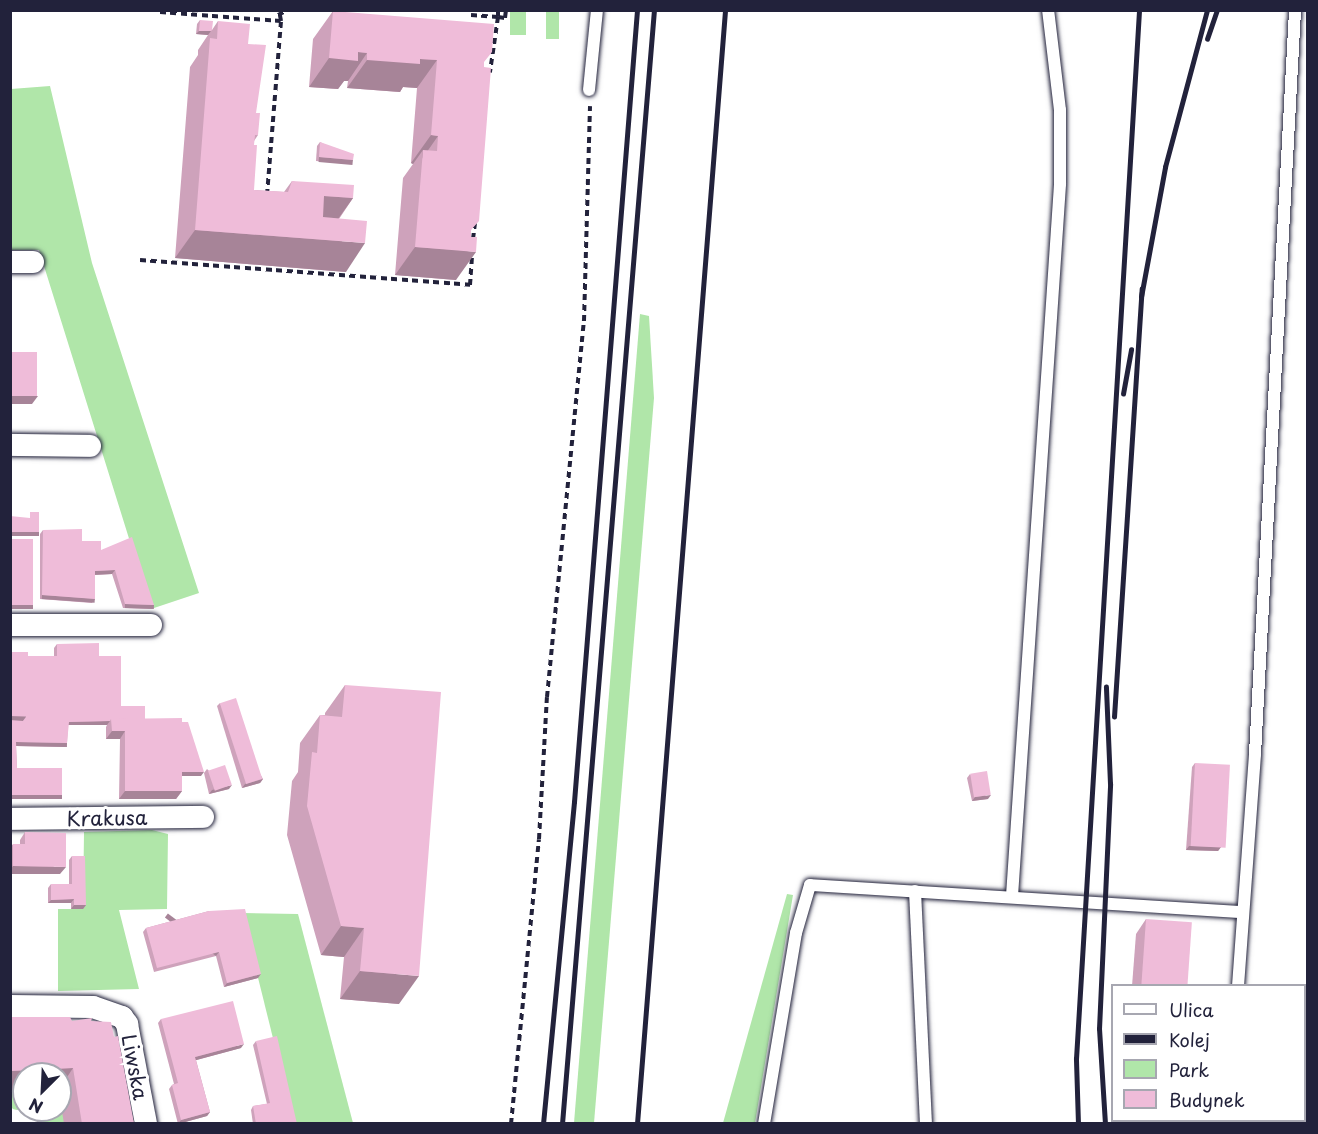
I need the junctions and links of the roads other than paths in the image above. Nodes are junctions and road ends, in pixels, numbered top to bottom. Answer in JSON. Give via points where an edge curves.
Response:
{"nodes":[{"id":1,"x":597,"y":10,"type":"edge"},
{"id":2,"x":1048,"y":10,"type":"edge"},
{"id":3,"x":1295,"y":10,"type":"edge"},
{"id":4,"x":589,"y":90,"type":"road end"},
{"id":5,"x":10,"y":262,"type":"edge"},
{"id":6,"x":33,"y":262,"type":"dead end"},
{"id":7,"x":10,"y":446,"type":"edge"},
{"id":8,"x":90,"y":446,"type":"dead end"},
{"id":9,"x":151,"y":625,"type":"dead end"},
{"id":10,"x":10,"y":626,"type":"edge"},
{"id":11,"x":203,"y":817,"type":"dead end"},
{"id":12,"x":10,"y":819,"type":"edge"},
{"id":13,"x":915,"y":891,"type":"junction"},
{"id":14,"x":1012,"y":896,"type":"junction"},
{"id":15,"x":1241,"y":912,"type":"junction"},
{"id":16,"x":1238,"y":984,"type":"edge"},
{"id":17,"x":10,"y":1006,"type":"edge"},
{"id":18,"x":146,"y":1124,"type":"edge"},
{"id":19,"x":764,"y":1124,"type":"edge"},
{"id":20,"x":926,"y":1124,"type":"edge"}],
"edges":[{"from":1,"to":4,"type":"lane"},
{"from":2,"to":14,"type":"lane","via":[[1060,110],[1060,184]]},
{"from":3,"to":15,"type":"lane","via":[[1255,754]]},
{"from":5,"to":6,"type":"street"},
{"from":7,"to":8,"type":"street"},
{"from":9,"to":10,"type":"street"},
{"from":11,"to":12,"type":"street","name":"Krakusa"},
{"from":13,"to":14,"type":"lane"},
{"from":13,"to":19,"type":"lane","via":[[810,885],[796,933]]},
{"from":13,"to":20,"type":"lane"},
{"from":14,"to":15,"type":"lane"},
{"from":15,"to":16,"type":"lane"},
{"from":17,"to":18,"type":"street","name":"Liwska","via":[[93,1007],[122,1017],[127,1024]]}]}
